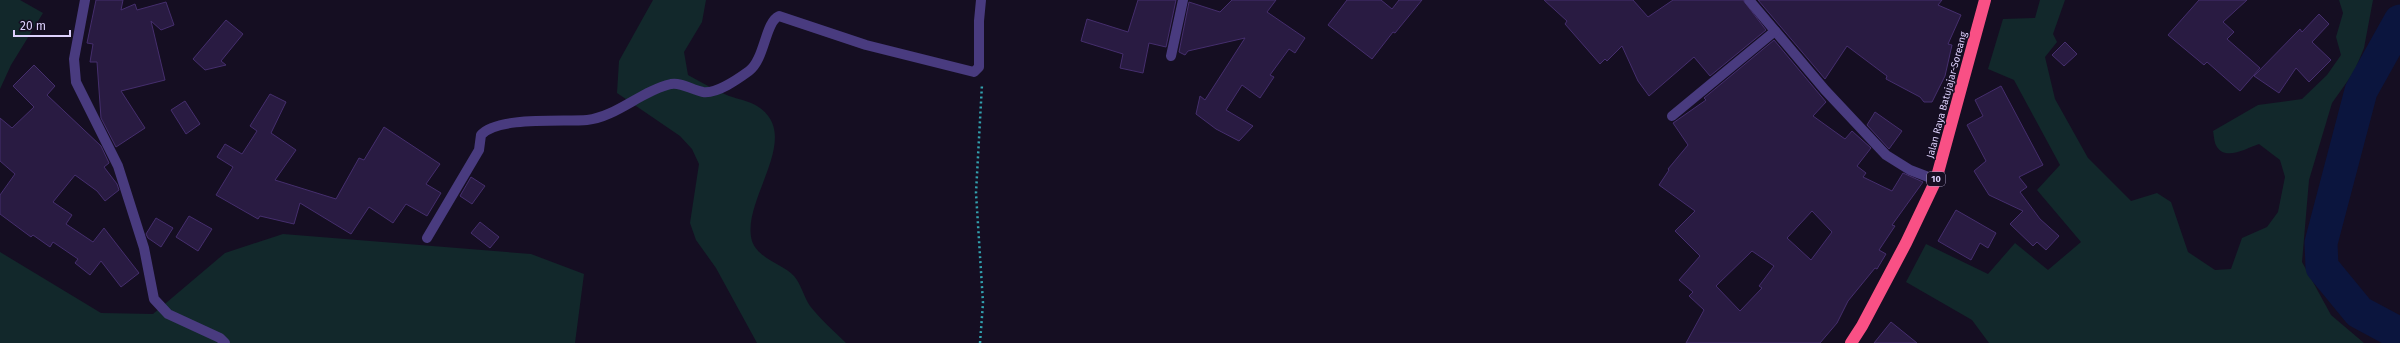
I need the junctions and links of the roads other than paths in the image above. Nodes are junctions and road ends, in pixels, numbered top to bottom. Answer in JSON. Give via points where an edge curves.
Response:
{"nodes":[{"id":1,"x":85,"y":0,"type":"edge"},
{"id":2,"x":981,"y":0,"type":"edge"},
{"id":3,"x":1183,"y":0,"type":"edge"},
{"id":4,"x":1749,"y":0,"type":"edge"},
{"id":5,"x":1982,"y":1,"type":"edge"},
{"id":6,"x":1775,"y":32,"type":"junction"},
{"id":7,"x":1171,"y":56,"type":"dead end"},
{"id":8,"x":1672,"y":116,"type":"dead end"},
{"id":9,"x":1936,"y":180,"type":"junction"},
{"id":10,"x":427,"y":238,"type":"dead end"},
{"id":11,"x":225,"y":343,"type":"edge"},
{"id":12,"x":1850,"y":343,"type":"edge"}],
"edges":[{"from":1,"to":11,"type":"street","via":[[74,59],[76,82],[118,166],[144,248],[154,299],[168,314],[214,335]]},
{"from":2,"to":10,"type":"street","via":[[978,69],[971,72],[866,45],[779,16],[772,22],[757,62],[750,70],[717,89],[705,92],[680,84],[670,84],[636,98],[602,117],[587,120],[542,120],[509,124],[486,131],[481,135],[479,150]]},
{"from":3,"to":7,"type":"street"},
{"from":4,"to":6,"type":"street"},
{"from":5,"to":9,"type":"highway","name":"Jalan Raya Batujajar-Soreang","number":"10"},
{"from":6,"to":8,"type":"street"},
{"from":6,"to":9,"type":"street","via":[[1825,90],[1886,154],[1910,170]]},
{"from":9,"to":12,"type":"highway","name":"Jalan Raya Batujajar-Soreang","number":"10","via":[[1862,326]]}]}
